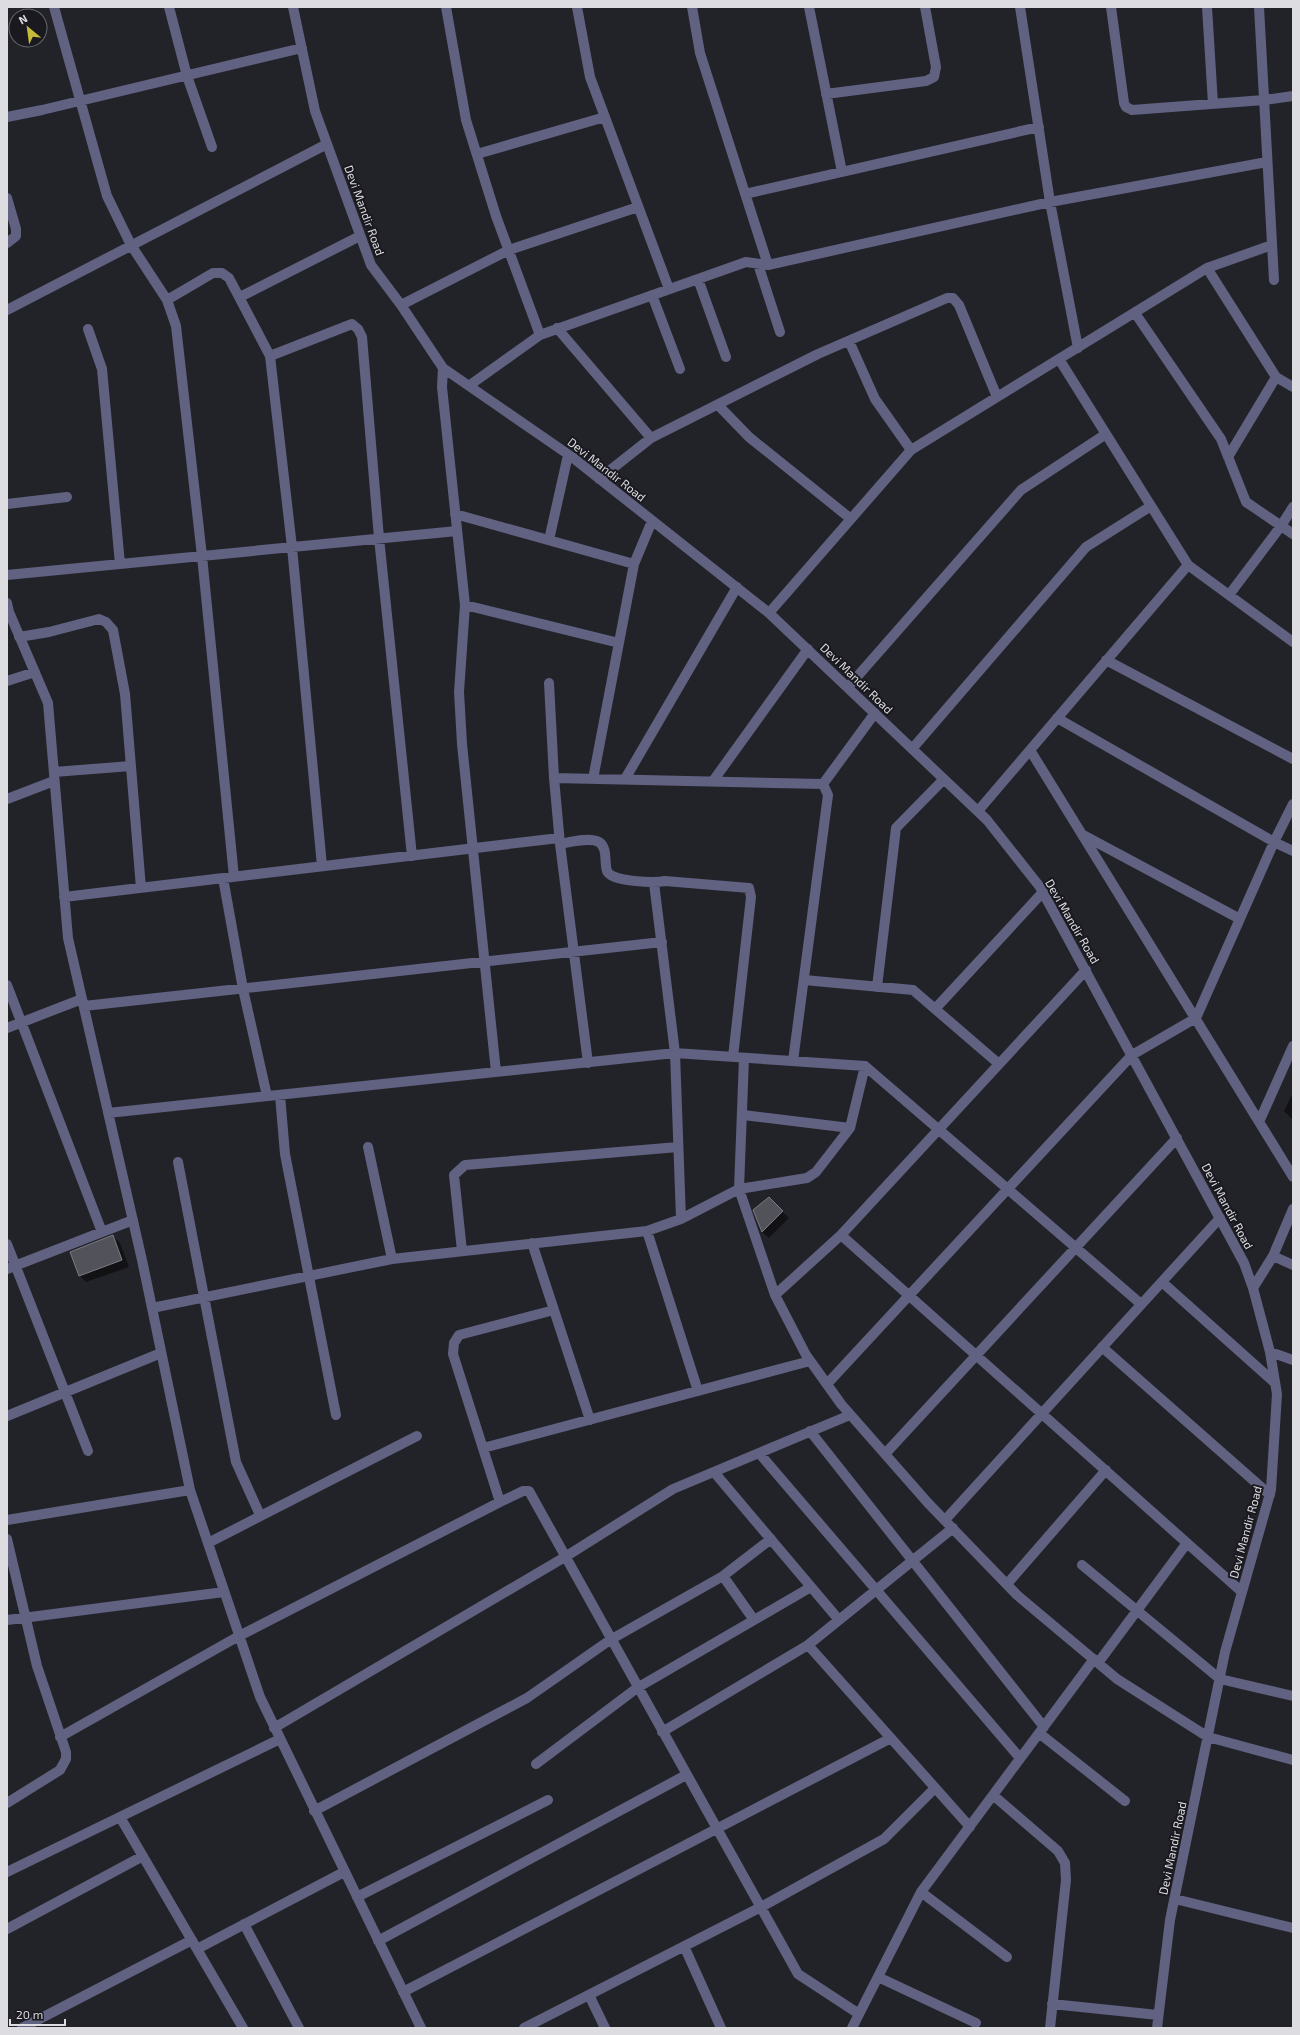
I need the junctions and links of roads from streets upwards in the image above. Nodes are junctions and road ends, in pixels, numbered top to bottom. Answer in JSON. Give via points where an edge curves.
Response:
{"nodes":[{"id":1,"x":54,"y":7,"type":"edge"},
{"id":2,"x":169,"y":7,"type":"edge"},
{"id":3,"x":293,"y":7,"type":"edge"},
{"id":4,"x":446,"y":7,"type":"edge"},
{"id":5,"x":577,"y":7,"type":"edge"},
{"id":6,"x":692,"y":7,"type":"edge"},
{"id":7,"x":808,"y":7,"type":"edge"},
{"id":8,"x":925,"y":7,"type":"edge"},
{"id":9,"x":1020,"y":7,"type":"edge"},
{"id":10,"x":1111,"y":7,"type":"edge"},
{"id":11,"x":1207,"y":7,"type":"edge"},
{"id":12,"x":1259,"y":7,"type":"edge"},
{"id":13,"x":302,"y":48,"type":"junction"},
{"id":14,"x":187,"y":76,"type":"junction"},
{"id":15,"x":826,"y":94,"type":"junction"},
{"id":16,"x":1293,"y":96,"type":"edge"},
{"id":17,"x":1264,"y":100,"type":"junction"},
{"id":18,"x":80,"y":101,"type":"junction"},
{"id":19,"x":1213,"y":104,"type":"junction"},
{"id":20,"x":7,"y":117,"type":"edge"},
{"id":21,"x":605,"y":117,"type":"junction"},
{"id":22,"x":1039,"y":127,"type":"junction"},
{"id":23,"x":327,"y":144,"type":"junction"},
{"id":24,"x":212,"y":147,"type":"dead end"},
{"id":25,"x":477,"y":154,"type":"junction"},
{"id":26,"x":1267,"y":162,"type":"junction"},
{"id":27,"x":842,"y":172,"type":"junction"},
{"id":28,"x":745,"y":194,"type":"junction"},
{"id":29,"x":7,"y":198,"type":"edge"},
{"id":30,"x":1050,"y":202,"type":"junction"},
{"id":31,"x":638,"y":207,"type":"junction"},
{"id":32,"x":360,"y":236,"type":"junction"},
{"id":33,"x":7,"y":243,"type":"edge"},
{"id":34,"x":1272,"y":245,"type":"junction"},
{"id":35,"x":131,"y":246,"type":"junction"},
{"id":36,"x":509,"y":250,"type":"junction"},
{"id":37,"x":763,"y":264,"type":"junction"},
{"id":38,"x":1207,"y":268,"type":"junction"},
{"id":39,"x":698,"y":279,"type":"junction"},
{"id":40,"x":1274,"y":280,"type":"dead end"},
{"id":41,"x":668,"y":289,"type":"junction"},
{"id":42,"x":652,"y":295,"type":"junction"},
{"id":43,"x":240,"y":297,"type":"junction"},
{"id":44,"x":167,"y":300,"type":"junction"},
{"id":45,"x":402,"y":305,"type":"junction"},
{"id":46,"x":7,"y":310,"type":"edge"},
{"id":47,"x":1135,"y":313,"type":"junction"},
{"id":48,"x":557,"y":328,"type":"junction"},
{"id":49,"x":88,"y":329,"type":"dead end"},
{"id":50,"x":780,"y":332,"type":"dead end"},
{"id":51,"x":540,"y":335,"type":"junction"},
{"id":52,"x":849,"y":341,"type":"junction"},
{"id":53,"x":1078,"y":348,"type":"junction"},
{"id":54,"x":270,"y":356,"type":"junction"},
{"id":55,"x":726,"y":357,"type":"dead end"},
{"id":56,"x":1059,"y":359,"type":"junction"},
{"id":57,"x":443,"y":368,"type":"junction"},
{"id":58,"x":680,"y":369,"type":"dead end"},
{"id":59,"x":1276,"y":377,"type":"junction"},
{"id":60,"x":470,"y":385,"type":"junction"},
{"id":61,"x":1293,"y":387,"type":"edge"},
{"id":62,"x":997,"y":397,"type":"junction"},
{"id":63,"x":718,"y":405,"type":"junction"},
{"id":64,"x":1106,"y":434,"type":"junction"},
{"id":65,"x":651,"y":438,"type":"junction"},
{"id":66,"x":911,"y":450,"type":"junction"},
{"id":67,"x":568,"y":455,"type":"junction"},
{"id":68,"x":1228,"y":457,"type":"junction"},
{"id":69,"x":599,"y":479,"type":"junction"},
{"id":70,"x":67,"y":496,"type":"dead end"},
{"id":71,"x":7,"y":504,"type":"edge"},
{"id":72,"x":1151,"y":506,"type":"junction"},
{"id":73,"x":1293,"y":507,"type":"edge"},
{"id":74,"x":456,"y":514,"type":"junction"},
{"id":75,"x":851,"y":519,"type":"junction"},
{"id":76,"x":652,"y":521,"type":"junction"},
{"id":77,"x":1281,"y":526,"type":"junction"},
{"id":78,"x":457,"y":531,"type":"junction"},
{"id":79,"x":1293,"y":534,"type":"edge"},
{"id":80,"x":379,"y":538,"type":"junction"},
{"id":81,"x":549,"y":540,"type":"junction"},
{"id":82,"x":292,"y":547,"type":"junction"},
{"id":83,"x":202,"y":556,"type":"junction"},
{"id":84,"x":120,"y":564,"type":"junction"},
{"id":85,"x":634,"y":564,"type":"junction"},
{"id":86,"x":1188,"y":565,"type":"junction"},
{"id":87,"x":7,"y":575,"type":"edge"},
{"id":88,"x":737,"y":587,"type":"junction"},
{"id":89,"x":1229,"y":595,"type":"junction"},
{"id":90,"x":7,"y":603,"type":"edge"},
{"id":91,"x":465,"y":605,"type":"junction"},
{"id":92,"x":769,"y":613,"type":"junction"},
{"id":93,"x":19,"y":636,"type":"junction"},
{"id":94,"x":1293,"y":642,"type":"edge"},
{"id":95,"x":619,"y":643,"type":"junction"},
{"id":96,"x":808,"y":649,"type":"junction"},
{"id":97,"x":1106,"y":660,"type":"junction"},
{"id":98,"x":35,"y":672,"type":"junction"},
{"id":99,"x":7,"y":681,"type":"edge"},
{"id":100,"x":549,"y":683,"type":"dead end"},
{"id":101,"x":848,"y":687,"type":"junction"},
{"id":102,"x":875,"y":713,"type":"junction"},
{"id":103,"x":1057,"y":718,"type":"junction"},
{"id":104,"x":912,"y":749,"type":"junction"},
{"id":105,"x":1030,"y":750,"type":"junction"},
{"id":106,"x":1293,"y":759,"type":"edge"},
{"id":107,"x":131,"y":766,"type":"junction"},
{"id":108,"x":54,"y":776,"type":"junction"},
{"id":109,"x":554,"y":778,"type":"junction"},
{"id":110,"x":593,"y":779,"type":"junction"},
{"id":111,"x":625,"y":779,"type":"junction"},
{"id":112,"x":944,"y":779,"type":"junction"},
{"id":113,"x":713,"y":781,"type":"junction"},
{"id":114,"x":823,"y":784,"type":"junction"},
{"id":115,"x":7,"y":799,"type":"edge"},
{"id":116,"x":1293,"y":804,"type":"edge"},
{"id":117,"x":978,"y":811,"type":"junction"},
{"id":118,"x":1082,"y":834,"type":"junction"},
{"id":119,"x":559,"y":841,"type":"junction"},
{"id":120,"x":1274,"y":842,"type":"junction"},
{"id":121,"x":473,"y":848,"type":"junction"},
{"id":122,"x":1293,"y":851,"type":"edge"},
{"id":123,"x":412,"y":856,"type":"junction"},
{"id":124,"x":322,"y":866,"type":"junction"},
{"id":125,"x":228,"y":878,"type":"junction"},
{"id":126,"x":654,"y":883,"type":"junction"},
{"id":127,"x":142,"y":888,"type":"junction"},
{"id":128,"x":1043,"y":892,"type":"junction"},
{"id":129,"x":64,"y":897,"type":"junction"},
{"id":130,"x":1240,"y":919,"type":"junction"},
{"id":131,"x":662,"y":942,"type":"junction"},
{"id":132,"x":573,"y":953,"type":"junction"},
{"id":133,"x":485,"y":963,"type":"junction"},
{"id":134,"x":1086,"y":970,"type":"junction"},
{"id":135,"x":804,"y":980,"type":"junction"},
{"id":136,"x":7,"y":985,"type":"edge"},
{"id":137,"x":878,"y":987,"type":"junction"},
{"id":138,"x":243,"y":989,"type":"junction"},
{"id":139,"x":83,"y":1002,"type":"junction"},
{"id":140,"x":935,"y":1009,"type":"junction"},
{"id":141,"x":1196,"y":1018,"type":"junction"},
{"id":142,"x":21,"y":1022,"type":"junction"},
{"id":143,"x":7,"y":1028,"type":"edge"},
{"id":144,"x":1293,"y":1046,"type":"edge"},
{"id":145,"x":675,"y":1053,"type":"junction"},
{"id":146,"x":1132,"y":1055,"type":"junction"},
{"id":147,"x":733,"y":1057,"type":"junction"},
{"id":148,"x":744,"y":1058,"type":"junction"},
{"id":149,"x":793,"y":1061,"type":"junction"},
{"id":150,"x":588,"y":1062,"type":"junction"},
{"id":151,"x":1000,"y":1064,"type":"junction"},
{"id":152,"x":865,"y":1066,"type":"junction"},
{"id":153,"x":496,"y":1072,"type":"junction"},
{"id":154,"x":280,"y":1095,"type":"junction"},
{"id":155,"x":267,"y":1096,"type":"junction"},
{"id":156,"x":108,"y":1113,"type":"junction"},
{"id":157,"x":743,"y":1115,"type":"junction"},
{"id":158,"x":1260,"y":1122,"type":"junction"},
{"id":159,"x":850,"y":1128,"type":"junction"},
{"id":160,"x":939,"y":1130,"type":"junction"},
{"id":161,"x":1177,"y":1138,"type":"junction"},
{"id":162,"x":368,"y":1147,"type":"dead end"},
{"id":163,"x":678,"y":1147,"type":"junction"},
{"id":164,"x":178,"y":1162,"type":"dead end"},
{"id":165,"x":1293,"y":1176,"type":"edge"},
{"id":166,"x":739,"y":1189,"type":"junction"},
{"id":167,"x":1008,"y":1189,"type":"junction"},
{"id":168,"x":1293,"y":1209,"type":"edge"},
{"id":169,"x":1220,"y":1218,"type":"junction"},
{"id":170,"x":681,"y":1219,"type":"junction"},
{"id":171,"x":133,"y":1220,"type":"junction"},
{"id":172,"x":647,"y":1231,"type":"junction"},
{"id":173,"x":102,"y":1232,"type":"junction"},
{"id":174,"x":841,"y":1235,"type":"junction"},
{"id":175,"x":532,"y":1243,"type":"junction"},
{"id":176,"x":7,"y":1244,"type":"edge"},
{"id":177,"x":1076,"y":1247,"type":"junction"},
{"id":178,"x":462,"y":1251,"type":"junction"},
{"id":179,"x":1273,"y":1256,"type":"junction"},
{"id":180,"x":392,"y":1259,"type":"junction"},
{"id":181,"x":1293,"y":1265,"type":"edge"},
{"id":182,"x":11,"y":1268,"type":"edge"},
{"id":183,"x":309,"y":1276,"type":"junction"},
{"id":184,"x":1162,"y":1282,"type":"junction"},
{"id":185,"x":1253,"y":1288,"type":"junction"},
{"id":186,"x":774,"y":1295,"type":"junction"},
{"id":187,"x":909,"y":1296,"type":"junction"},
{"id":188,"x":205,"y":1297,"type":"junction"},
{"id":189,"x":1141,"y":1304,"type":"junction"},
{"id":190,"x":152,"y":1308,"type":"junction"},
{"id":191,"x":554,"y":1310,"type":"junction"},
{"id":192,"x":1102,"y":1347,"type":"junction"},
{"id":193,"x":1270,"y":1352,"type":"junction"},
{"id":194,"x":161,"y":1354,"type":"junction"},
{"id":195,"x":976,"y":1355,"type":"junction"},
{"id":196,"x":1293,"y":1360,"type":"edge"},
{"id":197,"x":810,"y":1361,"type":"junction"},
{"id":198,"x":1275,"y":1383,"type":"junction"},
{"id":199,"x":827,"y":1384,"type":"junction"},
{"id":200,"x":698,"y":1391,"type":"junction"},
{"id":201,"x":65,"y":1392,"type":"junction"},
{"id":202,"x":1042,"y":1413,"type":"junction"},
{"id":203,"x":850,"y":1415,"type":"junction"},
{"id":204,"x":7,"y":1416,"type":"edge"},
{"id":205,"x":336,"y":1416,"type":"dead end"},
{"id":206,"x":590,"y":1420,"type":"junction"},
{"id":207,"x":810,"y":1431,"type":"junction"},
{"id":208,"x":417,"y":1436,"type":"dead end"},
{"id":209,"x":483,"y":1448,"type":"junction"},
{"id":210,"x":88,"y":1451,"type":"dead end"},
{"id":211,"x":759,"y":1453,"type":"junction"},
{"id":212,"x":885,"y":1454,"type":"junction"},
{"id":213,"x":1106,"y":1470,"type":"junction"},
{"id":214,"x":714,"y":1472,"type":"junction"},
{"id":215,"x":190,"y":1490,"type":"junction"},
{"id":216,"x":1270,"y":1495,"type":"junction"},
{"id":217,"x":500,"y":1502,"type":"junction"},
{"id":218,"x":260,"y":1515,"type":"junction"},
{"id":219,"x":7,"y":1520,"type":"edge"},
{"id":220,"x":945,"y":1520,"type":"junction"},
{"id":221,"x":953,"y":1528,"type":"junction"},
{"id":222,"x":7,"y":1539,"type":"edge"},
{"id":223,"x":771,"y":1539,"type":"junction"},
{"id":224,"x":208,"y":1542,"type":"junction"},
{"id":225,"x":1187,"y":1543,"type":"junction"},
{"id":226,"x":564,"y":1557,"type":"junction"},
{"id":227,"x":912,"y":1561,"type":"junction"},
{"id":228,"x":1082,"y":1565,"type":"dead end"},
{"id":229,"x":723,"y":1576,"type":"junction"},
{"id":230,"x":1007,"y":1584,"type":"junction"},
{"id":231,"x":811,"y":1587,"type":"junction"},
{"id":232,"x":876,"y":1590,"type":"junction"},
{"id":233,"x":224,"y":1592,"type":"junction"},
{"id":234,"x":1242,"y":1592,"type":"junction"},
{"id":235,"x":1136,"y":1610,"type":"junction"},
{"id":236,"x":26,"y":1617,"type":"junction"},
{"id":237,"x":7,"y":1620,"type":"edge"},
{"id":238,"x":754,"y":1620,"type":"junction"},
{"id":239,"x":839,"y":1620,"type":"junction"},
{"id":240,"x":239,"y":1636,"type":"junction"},
{"id":241,"x":610,"y":1640,"type":"junction"},
{"id":242,"x":808,"y":1645,"type":"junction"},
{"id":243,"x":1096,"y":1661,"type":"junction"},
{"id":244,"x":1220,"y":1679,"type":"junction"},
{"id":245,"x":637,"y":1688,"type":"junction"},
{"id":246,"x":1293,"y":1696,"type":"edge"},
{"id":247,"x":274,"y":1728,"type":"junction"},
{"id":248,"x":1041,"y":1730,"type":"junction"},
{"id":249,"x":662,"y":1732,"type":"junction"},
{"id":250,"x":60,"y":1737,"type":"junction"},
{"id":251,"x":1208,"y":1737,"type":"junction"},
{"id":252,"x":891,"y":1738,"type":"junction"},
{"id":253,"x":280,"y":1739,"type":"junction"},
{"id":254,"x":1020,"y":1758,"type":"junction"},
{"id":255,"x":1293,"y":1760,"type":"edge"},
{"id":256,"x":536,"y":1764,"type":"dead end"},
{"id":257,"x":686,"y":1775,"type":"junction"},
{"id":258,"x":935,"y":1788,"type":"junction"},
{"id":259,"x":993,"y":1795,"type":"junction"},
{"id":260,"x":548,"y":1800,"type":"dead end"},
{"id":261,"x":1125,"y":1801,"type":"dead end"},
{"id":262,"x":7,"y":1803,"type":"edge"},
{"id":263,"x":314,"y":1811,"type":"junction"},
{"id":264,"x":120,"y":1816,"type":"junction"},
{"id":265,"x":970,"y":1827,"type":"junction"},
{"id":266,"x":717,"y":1830,"type":"junction"},
{"id":267,"x":143,"y":1856,"type":"junction"},
{"id":268,"x":7,"y":1872,"type":"edge"},
{"id":269,"x":344,"y":1872,"type":"junction"},
{"id":270,"x":921,"y":1892,"type":"junction"},
{"id":271,"x":357,"y":1897,"type":"junction"},
{"id":272,"x":1175,"y":1899,"type":"junction"},
{"id":273,"x":760,"y":1907,"type":"junction"},
{"id":274,"x":244,"y":1924,"type":"junction"},
{"id":275,"x":1293,"y":1928,"type":"edge"},
{"id":276,"x":7,"y":1929,"type":"edge"},
{"id":277,"x":378,"y":1941,"type":"junction"},
{"id":278,"x":194,"y":1944,"type":"junction"},
{"id":279,"x":684,"y":1946,"type":"junction"},
{"id":280,"x":1007,"y":1956,"type":"dead end"},
{"id":281,"x":878,"y":1977,"type":"junction"},
{"id":282,"x":403,"y":1992,"type":"junction"},
{"id":283,"x":589,"y":1995,"type":"junction"},
{"id":284,"x":1052,"y":2004,"type":"junction"},
{"id":285,"x":859,"y":2014,"type":"junction"},
{"id":286,"x":1158,"y":2015,"type":"junction"},
{"id":287,"x":976,"y":2023,"type":"dead end"},
{"id":288,"x":418,"y":2027,"type":"edge"},
{"id":289,"x":22,"y":2028,"type":"edge"},
{"id":290,"x":243,"y":2028,"type":"edge"},
{"id":291,"x":299,"y":2028,"type":"edge"},
{"id":292,"x":524,"y":2028,"type":"edge"},
{"id":293,"x":605,"y":2028,"type":"edge"},
{"id":294,"x":721,"y":2028,"type":"edge"},
{"id":295,"x":852,"y":2028,"type":"edge"},
{"id":296,"x":1050,"y":2028,"type":"edge"},
{"id":297,"x":1157,"y":2028,"type":"edge"}],
"edges":[{"from":1,"to":18,"type":"street"},
{"from":2,"to":14,"type":"street"},
{"from":3,"to":13,"type":"street","name":"Devi Mandir Road"},
{"from":4,"to":25,"type":"street","via":[[466,120]]},
{"from":5,"to":21,"type":"street","via":[[590,77]]},
{"from":6,"to":28,"type":"street","via":[[700,53]]},
{"from":7,"to":15,"type":"street"},
{"from":8,"to":15,"type":"street","via":[[936,67],[934,77],[926,81]]},
{"from":9,"to":22,"type":"street"},
{"from":10,"to":19,"type":"street","via":[[1126,107],[1137,111]]},
{"from":11,"to":19,"type":"street"},
{"from":12,"to":17,"type":"street"},
{"from":13,"to":14,"type":"street"},
{"from":13,"to":23,"type":"street","name":"Devi Mandir Road","via":[[315,111]]},
{"from":14,"to":18,"type":"street"},
{"from":14,"to":24,"type":"street"},
{"from":15,"to":27,"type":"street"},
{"from":16,"to":17,"type":"street"},
{"from":17,"to":19,"type":"street"},
{"from":17,"to":26,"type":"street"},
{"from":18,"to":20,"type":"street"},
{"from":18,"to":35,"type":"street","via":[[107,196]]},
{"from":21,"to":25,"type":"street"},
{"from":21,"to":31,"type":"street"},
{"from":22,"to":27,"type":"street"},
{"from":22,"to":30,"type":"street"},
{"from":23,"to":32,"type":"street","name":"Devi Mandir Road"},
{"from":23,"to":35,"type":"street"},
{"from":25,"to":36,"type":"street"},
{"from":26,"to":30,"type":"street"},
{"from":26,"to":34,"type":"street"},
{"from":27,"to":28,"type":"street"},
{"from":28,"to":37,"type":"street"},
{"from":29,"to":33,"type":"street","via":[[16,236]]},
{"from":30,"to":37,"type":"street"},
{"from":30,"to":53,"type":"street"},
{"from":31,"to":36,"type":"street"},
{"from":31,"to":41,"type":"street"},
{"from":32,"to":43,"type":"street"},
{"from":32,"to":45,"type":"street","name":"Devi Mandir Road","via":[[371,265]]},
{"from":34,"to":38,"type":"street"},
{"from":34,"to":40,"type":"street"},
{"from":35,"to":44,"type":"street"},
{"from":35,"to":46,"type":"street"},
{"from":36,"to":45,"type":"street"},
{"from":36,"to":51,"type":"street"},
{"from":37,"to":39,"type":"street","via":[[746,262]]},
{"from":37,"to":50,"type":"street"},
{"from":38,"to":47,"type":"street"},
{"from":38,"to":59,"type":"street"},
{"from":39,"to":41,"type":"street"},
{"from":39,"to":55,"type":"street"},
{"from":41,"to":42,"type":"street"},
{"from":42,"to":48,"type":"street"},
{"from":42,"to":58,"type":"street"},
{"from":43,"to":44,"type":"street","via":[[229,278],[222,273],[213,273]]},
{"from":43,"to":54,"type":"street"},
{"from":44,"to":83,"type":"street","via":[[176,326]]},
{"from":45,"to":57,"type":"street","name":"Devi Mandir Road"},
{"from":47,"to":53,"type":"street"},
{"from":47,"to":68,"type":"street","via":[[1221,439]]},
{"from":48,"to":51,"type":"street"},
{"from":48,"to":65,"type":"street"},
{"from":49,"to":84,"type":"street","via":[[102,369]]},
{"from":51,"to":60,"type":"street"},
{"from":52,"to":62,"type":"street","via":[[947,298],[953,298],[959,305]]},
{"from":52,"to":63,"type":"street"},
{"from":52,"to":66,"type":"street","via":[[875,399]]},
{"from":53,"to":56,"type":"street"},
{"from":54,"to":80,"type":"street","via":[[352,324],[358,329],[362,337]]},
{"from":54,"to":82,"type":"street"},
{"from":56,"to":62,"type":"street"},
{"from":56,"to":64,"type":"street"},
{"from":57,"to":60,"type":"street","name":"Devi Mandir Road"},
{"from":57,"to":74,"type":"street","via":[[442,387]]},
{"from":59,"to":61,"type":"street"},
{"from":59,"to":68,"type":"street"},
{"from":60,"to":67,"type":"street","name":"Devi Mandir Road"},
{"from":62,"to":66,"type":"street"},
{"from":63,"to":65,"type":"street"},
{"from":63,"to":75,"type":"street","via":[[749,437]]},
{"from":64,"to":72,"type":"street"},
{"from":64,"to":101,"type":"street","via":[[1021,490]]},
{"from":65,"to":69,"type":"street"},
{"from":66,"to":75,"type":"street"},
{"from":67,"to":69,"type":"street","name":"Devi Mandir Road"},
{"from":67,"to":81,"type":"street"},
{"from":68,"to":77,"type":"street","via":[[1246,502]]},
{"from":69,"to":76,"type":"street","name":"Devi Mandir Road"},
{"from":70,"to":71,"type":"street"},
{"from":72,"to":86,"type":"street"},
{"from":72,"to":104,"type":"street","via":[[1086,547]]},
{"from":73,"to":77,"type":"street"},
{"from":74,"to":78,"type":"street"},
{"from":74,"to":81,"type":"street"},
{"from":75,"to":92,"type":"street"},
{"from":76,"to":85,"type":"street"},
{"from":76,"to":88,"type":"street","name":"Devi Mandir Road"},
{"from":77,"to":79,"type":"street"},
{"from":77,"to":89,"type":"street"},
{"from":78,"to":80,"type":"street"},
{"from":78,"to":91,"type":"street"},
{"from":80,"to":82,"type":"street"},
{"from":80,"to":123,"type":"street"},
{"from":81,"to":85,"type":"street"},
{"from":82,"to":83,"type":"street"},
{"from":82,"to":124,"type":"street"},
{"from":83,"to":84,"type":"street"},
{"from":83,"to":125,"type":"street"},
{"from":84,"to":87,"type":"street"},
{"from":85,"to":95,"type":"street"},
{"from":86,"to":89,"type":"street"},
{"from":86,"to":97,"type":"street"},
{"from":88,"to":92,"type":"street","name":"Devi Mandir Road"},
{"from":88,"to":111,"type":"street"},
{"from":89,"to":94,"type":"street"},
{"from":90,"to":93,"type":"street"},
{"from":91,"to":95,"type":"street"},
{"from":91,"to":121,"type":"street","via":[[459,692]]},
{"from":92,"to":96,"type":"street","name":"Devi Mandir Road"},
{"from":93,"to":98,"type":"street"},
{"from":93,"to":107,"type":"street","via":[[49,632],[99,619],[113,630],[125,694]]},
{"from":95,"to":110,"type":"street"},
{"from":96,"to":101,"type":"street","name":"Devi Mandir Road"},
{"from":96,"to":113,"type":"street"},
{"from":97,"to":103,"type":"street"},
{"from":97,"to":106,"type":"street"},
{"from":98,"to":99,"type":"street"},
{"from":98,"to":108,"type":"street","via":[[48,703]]},
{"from":100,"to":109,"type":"street"},
{"from":101,"to":102,"type":"street","name":"Devi Mandir Road"},
{"from":102,"to":104,"type":"street","name":"Devi Mandir Road"},
{"from":102,"to":114,"type":"street"},
{"from":103,"to":105,"type":"street"},
{"from":103,"to":120,"type":"street"},
{"from":104,"to":112,"type":"street","name":"Devi Mandir Road"},
{"from":105,"to":117,"type":"street"},
{"from":105,"to":118,"type":"street"},
{"from":107,"to":108,"type":"street"},
{"from":107,"to":127,"type":"street"},
{"from":108,"to":115,"type":"street"},
{"from":108,"to":129,"type":"street"},
{"from":109,"to":110,"type":"street"},
{"from":109,"to":119,"type":"street"},
{"from":110,"to":111,"type":"street"},
{"from":111,"to":113,"type":"street"},
{"from":112,"to":117,"type":"street","name":"Devi Mandir Road"},
{"from":112,"to":137,"type":"street","via":[[896,828]]},
{"from":113,"to":114,"type":"street"},
{"from":114,"to":135,"type":"street","via":[[828,795]]},
{"from":116,"to":120,"type":"street"},
{"from":117,"to":128,"type":"street","name":"Devi Mandir Road"},
{"from":118,"to":130,"type":"street"},
{"from":118,"to":141,"type":"street"},
{"from":119,"to":121,"type":"street"},
{"from":119,"to":126,"type":"street","via":[[592,840],[600,843],[604,847],[607,872],[612,877]]},
{"from":119,"to":132,"type":"street"},
{"from":120,"to":122,"type":"street"},
{"from":120,"to":130,"type":"street"},
{"from":121,"to":123,"type":"street"},
{"from":121,"to":133,"type":"street"},
{"from":123,"to":124,"type":"street"},
{"from":124,"to":125,"type":"street"},
{"from":125,"to":127,"type":"street"},
{"from":125,"to":138,"type":"street"},
{"from":126,"to":131,"type":"street"},
{"from":126,"to":147,"type":"street","via":[[665,881],[750,890]]},
{"from":127,"to":129,"type":"street"},
{"from":128,"to":134,"type":"street","name":"Devi Mandir Road"},
{"from":128,"to":140,"type":"street"},
{"from":129,"to":139,"type":"street","via":[[68,938]]},
{"from":130,"to":141,"type":"street"},
{"from":131,"to":132,"type":"street"},
{"from":131,"to":145,"type":"street"},
{"from":132,"to":133,"type":"street"},
{"from":132,"to":150,"type":"street"},
{"from":133,"to":138,"type":"street"},
{"from":133,"to":153,"type":"street"},
{"from":134,"to":146,"type":"street","name":"Devi Mandir Road"},
{"from":134,"to":151,"type":"street"},
{"from":135,"to":137,"type":"street"},
{"from":135,"to":149,"type":"street"},
{"from":136,"to":142,"type":"street"},
{"from":137,"to":140,"type":"street","via":[[913,990]]},
{"from":138,"to":139,"type":"street"},
{"from":138,"to":155,"type":"street"},
{"from":139,"to":142,"type":"street"},
{"from":139,"to":156,"type":"street"},
{"from":140,"to":151,"type":"street"},
{"from":141,"to":146,"type":"street"},
{"from":141,"to":158,"type":"street"},
{"from":142,"to":143,"type":"street"},
{"from":142,"to":173,"type":"street"},
{"from":144,"to":158,"type":"street"},
{"from":145,"to":147,"type":"street"},
{"from":145,"to":150,"type":"street"},
{"from":145,"to":163,"type":"street"},
{"from":146,"to":161,"type":"street","name":"Devi Mandir Road"},
{"from":146,"to":167,"type":"street"},
{"from":147,"to":148,"type":"street"},
{"from":148,"to":149,"type":"street"},
{"from":148,"to":157,"type":"street"},
{"from":149,"to":152,"type":"street"},
{"from":150,"to":153,"type":"street"},
{"from":151,"to":160,"type":"street"},
{"from":152,"to":159,"type":"street"},
{"from":152,"to":160,"type":"street"},
{"from":153,"to":154,"type":"street"},
{"from":154,"to":155,"type":"street"},
{"from":154,"to":183,"type":"street","via":[[285,1154]]},
{"from":155,"to":156,"type":"street"},
{"from":156,"to":171,"type":"street"},
{"from":157,"to":159,"type":"street"},
{"from":157,"to":166,"type":"street"},
{"from":158,"to":165,"type":"street"},
{"from":159,"to":166,"type":"street","via":[[816,1172],[808,1178]]},
{"from":160,"to":167,"type":"street"},
{"from":160,"to":174,"type":"street"},
{"from":161,"to":169,"type":"street","name":"Devi Mandir Road"},
{"from":161,"to":177,"type":"street"},
{"from":162,"to":180,"type":"street"},
{"from":163,"to":170,"type":"street"},
{"from":163,"to":178,"type":"street","via":[[465,1165],[454,1175]]},
{"from":164,"to":188,"type":"street"},
{"from":166,"to":170,"type":"street"},
{"from":166,"to":186,"type":"street"},
{"from":167,"to":177,"type":"street"},
{"from":167,"to":187,"type":"street"},
{"from":168,"to":179,"type":"street"},
{"from":169,"to":184,"type":"street"},
{"from":169,"to":185,"type":"street","name":"Devi Mandir Road","via":[[1244,1263]]},
{"from":170,"to":172,"type":"street"},
{"from":171,"to":173,"type":"street"},
{"from":171,"to":190,"type":"street"},
{"from":172,"to":175,"type":"street"},
{"from":172,"to":200,"type":"street"},
{"from":173,"to":182,"type":"street"},
{"from":174,"to":186,"type":"street"},
{"from":174,"to":187,"type":"street"},
{"from":175,"to":178,"type":"street"},
{"from":175,"to":191,"type":"street"},
{"from":176,"to":182,"type":"street"},
{"from":177,"to":189,"type":"street"},
{"from":177,"to":195,"type":"street"},
{"from":178,"to":180,"type":"street"},
{"from":179,"to":181,"type":"street"},
{"from":179,"to":185,"type":"street"},
{"from":180,"to":183,"type":"street"},
{"from":182,"to":201,"type":"street"},
{"from":183,"to":188,"type":"street"},
{"from":183,"to":205,"type":"street"},
{"from":184,"to":189,"type":"street"},
{"from":184,"to":198,"type":"street"},
{"from":185,"to":193,"type":"street","name":"Devi Mandir Road"},
{"from":186,"to":197,"type":"street"},
{"from":187,"to":195,"type":"street"},
{"from":187,"to":199,"type":"street"},
{"from":188,"to":190,"type":"street"},
{"from":188,"to":218,"type":"street","via":[[236,1462]]},
{"from":189,"to":192,"type":"street"},
{"from":190,"to":194,"type":"street"},
{"from":191,"to":206,"type":"street"},
{"from":191,"to":209,"type":"street","via":[[458,1335],[453,1354]]},
{"from":192,"to":202,"type":"street"},
{"from":192,"to":216,"type":"street"},
{"from":193,"to":196,"type":"street"},
{"from":193,"to":198,"type":"street","name":"Devi Mandir Road"},
{"from":194,"to":201,"type":"street"},
{"from":194,"to":215,"type":"street"},
{"from":195,"to":202,"type":"street"},
{"from":195,"to":212,"type":"street"},
{"from":197,"to":199,"type":"street"},
{"from":197,"to":200,"type":"street"},
{"from":198,"to":216,"type":"street","name":"Devi Mandir Road","via":[[1277,1394]]},
{"from":199,"to":203,"type":"street"},
{"from":200,"to":206,"type":"street"},
{"from":201,"to":204,"type":"street"},
{"from":201,"to":210,"type":"street"},
{"from":202,"to":213,"type":"street"},
{"from":202,"to":220,"type":"street"},
{"from":203,"to":207,"type":"street"},
{"from":203,"to":212,"type":"street"},
{"from":206,"to":209,"type":"street"},
{"from":207,"to":211,"type":"street"},
{"from":207,"to":227,"type":"street"},
{"from":208,"to":218,"type":"street"},
{"from":209,"to":217,"type":"street"},
{"from":211,"to":214,"type":"street"},
{"from":211,"to":232,"type":"street"},
{"from":212,"to":220,"type":"street"},
{"from":213,"to":225,"type":"street"},
{"from":213,"to":230,"type":"street"},
{"from":214,"to":223,"type":"street"},
{"from":214,"to":226,"type":"street","via":[[673,1489]]},
{"from":215,"to":219,"type":"street"},
{"from":215,"to":224,"type":"street"},
{"from":216,"to":234,"type":"street","name":"Devi Mandir Road"},
{"from":217,"to":226,"type":"street","via":[[523,1491],[529,1491]]},
{"from":217,"to":240,"type":"street"},
{"from":218,"to":224,"type":"street"},
{"from":220,"to":221,"type":"street"},
{"from":221,"to":227,"type":"street"},
{"from":221,"to":230,"type":"street"},
{"from":222,"to":236,"type":"street"},
{"from":223,"to":229,"type":"street"},
{"from":223,"to":231,"type":"street"},
{"from":224,"to":233,"type":"street"},
{"from":225,"to":234,"type":"street"},
{"from":225,"to":235,"type":"street"},
{"from":226,"to":241,"type":"street"},
{"from":226,"to":247,"type":"street"},
{"from":227,"to":232,"type":"street"},
{"from":227,"to":248,"type":"street"},
{"from":228,"to":235,"type":"street"},
{"from":229,"to":238,"type":"street"},
{"from":229,"to":241,"type":"street"},
{"from":230,"to":243,"type":"street"},
{"from":231,"to":238,"type":"street"},
{"from":231,"to":239,"type":"street"},
{"from":232,"to":239,"type":"street"},
{"from":232,"to":254,"type":"street"},
{"from":233,"to":236,"type":"street"},
{"from":233,"to":240,"type":"street"},
{"from":234,"to":244,"type":"street","name":"Devi Mandir Road"},
{"from":235,"to":243,"type":"street"},
{"from":235,"to":244,"type":"street"},
{"from":236,"to":237,"type":"street"},
{"from":236,"to":250,"type":"street","via":[[37,1666]]},
{"from":238,"to":245,"type":"street"},
{"from":239,"to":242,"type":"street"},
{"from":240,"to":247,"type":"street","via":[[260,1697]]},
{"from":240,"to":250,"type":"street"},
{"from":241,"to":245,"type":"street"},
{"from":241,"to":263,"type":"street","via":[[527,1698]]},
{"from":242,"to":249,"type":"street"},
{"from":242,"to":252,"type":"street"},
{"from":243,"to":248,"type":"street"},
{"from":243,"to":251,"type":"street","via":[[1117,1679]]},
{"from":244,"to":246,"type":"street"},
{"from":244,"to":251,"type":"street","name":"Devi Mandir Road"},
{"from":245,"to":249,"type":"street"},
{"from":245,"to":256,"type":"street"},
{"from":247,"to":253,"type":"street"},
{"from":248,"to":254,"type":"street"},
{"from":248,"to":261,"type":"street"},
{"from":249,"to":257,"type":"street"},
{"from":250,"to":262,"type":"street","via":[[66,1759],[60,1770]]},
{"from":251,"to":255,"type":"street"},
{"from":251,"to":272,"type":"street","name":"Devi Mandir Road"},
{"from":252,"to":258,"type":"street"},
{"from":252,"to":266,"type":"street"},
{"from":253,"to":263,"type":"street"},
{"from":253,"to":264,"type":"street"},
{"from":254,"to":259,"type":"street"},
{"from":257,"to":266,"type":"street"},
{"from":257,"to":277,"type":"street"},
{"from":258,"to":265,"type":"street"},
{"from":258,"to":273,"type":"street","via":[[884,1839]]},
{"from":259,"to":265,"type":"street"},
{"from":259,"to":284,"type":"street","via":[[1058,1851],[1065,1863],[1066,1880]]},
{"from":260,"to":271,"type":"street"},
{"from":263,"to":269,"type":"street"},
{"from":264,"to":267,"type":"street"},
{"from":264,"to":268,"type":"street"},
{"from":265,"to":270,"type":"street"},
{"from":266,"to":273,"type":"street"},
{"from":266,"to":282,"type":"street"},
{"from":267,"to":276,"type":"street"},
{"from":267,"to":278,"type":"street"},
{"from":269,"to":271,"type":"street"},
{"from":269,"to":274,"type":"street"},
{"from":270,"to":280,"type":"street"},
{"from":270,"to":281,"type":"street"},
{"from":271,"to":277,"type":"street"},
{"from":272,"to":275,"type":"street"},
{"from":272,"to":286,"type":"street","name":"Devi Mandir Road"},
{"from":273,"to":279,"type":"street"},
{"from":273,"to":285,"type":"street","via":[[798,1974]]},
{"from":274,"to":278,"type":"street"},
{"from":274,"to":291,"type":"street"},
{"from":277,"to":282,"type":"street"},
{"from":278,"to":289,"type":"street"},
{"from":278,"to":290,"type":"street"},
{"from":279,"to":283,"type":"street"},
{"from":279,"to":294,"type":"street"},
{"from":281,"to":285,"type":"street"},
{"from":281,"to":287,"type":"street"},
{"from":282,"to":288,"type":"street"},
{"from":283,"to":292,"type":"street"},
{"from":283,"to":293,"type":"street"},
{"from":284,"to":286,"type":"street"},
{"from":284,"to":296,"type":"street"},
{"from":285,"to":295,"type":"street"},
{"from":286,"to":297,"type":"street","name":"Devi Mandir Road"}]}
